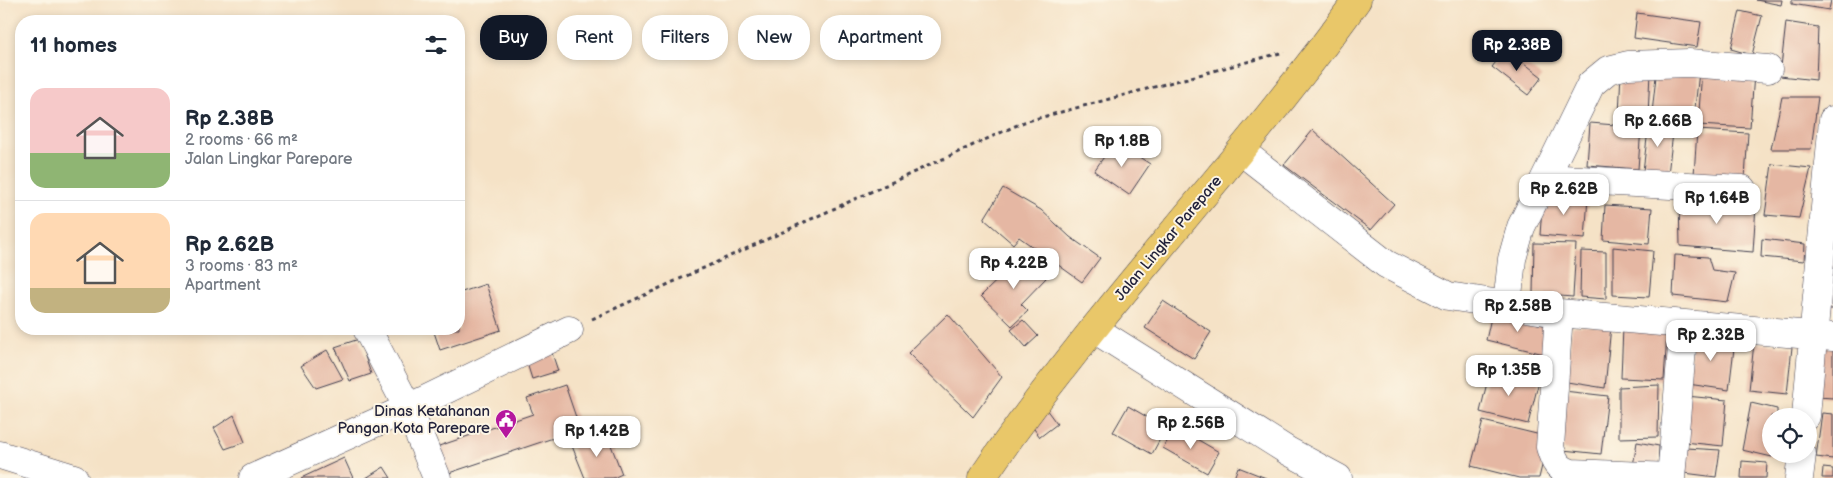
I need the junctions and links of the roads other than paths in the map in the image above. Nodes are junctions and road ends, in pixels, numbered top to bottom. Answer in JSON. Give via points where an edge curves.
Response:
{"nodes":[{"id":1,"x":1357,"y":0,"type":"edge"},
{"id":2,"x":1768,"y":69,"type":"dead end"},
{"id":3,"x":1833,"y":120,"type":"edge"},
{"id":4,"x":1241,"y":151,"type":"junction"},
{"id":5,"x":1545,"y":178,"type":"junction"},
{"id":6,"x":1742,"y":189,"type":"dead end"},
{"id":7,"x":1507,"y":305,"type":"junction"},
{"id":8,"x":1559,"y":314,"type":"junction"},
{"id":9,"x":1684,"y":325,"type":"junction"},
{"id":10,"x":1094,"y":329,"type":"junction"},
{"id":11,"x":569,"y":330,"type":"road end"},
{"id":12,"x":370,"y":335,"type":"edge"},
{"id":13,"x":1823,"y":336,"type":"edge"},
{"id":14,"x":408,"y":408,"type":"junction"},
{"id":15,"x":1807,"y":408,"type":"edge"},
{"id":16,"x":0,"y":455,"type":"edge"},
{"id":17,"x":1801,"y":463,"type":"edge"},
{"id":18,"x":74,"y":478,"type":"edge"},
{"id":19,"x":253,"y":478,"type":"edge"},
{"id":20,"x":437,"y":478,"type":"edge"},
{"id":21,"x":982,"y":478,"type":"edge"},
{"id":22,"x":1338,"y":478,"type":"edge"},
{"id":23,"x":1672,"y":478,"type":"edge"},
{"id":24,"x":1799,"y":478,"type":"edge"}],
"edges":[{"from":1,"to":4,"type":"highway","name":"Jalan Lingkar Parepare"},
{"from":2,"to":5,"type":"street","via":[[1689,63],[1628,65],[1608,70],[1591,84]]},
{"from":3,"to":13,"type":"street"},
{"from":4,"to":7,"type":"street","via":[[1386,264],[1448,296]]},
{"from":4,"to":10,"type":"highway","name":"Jalan Lingkar Parepare"},
{"from":5,"to":6,"type":"street"},
{"from":5,"to":7,"type":"street","via":[[1521,227],[1512,259]]},
{"from":7,"to":8,"type":"street"},
{"from":8,"to":9,"type":"street"},
{"from":8,"to":23,"type":"street","via":[[1550,447],[1557,466],[1571,473]]},
{"from":9,"to":13,"type":"street"},
{"from":9,"to":23,"type":"street"},
{"from":10,"to":21,"type":"highway","name":"Jalan Lingkar Parepare","via":[[1010,436]]},
{"from":10,"to":22,"type":"street","via":[[1288,451]]},
{"from":11,"to":14,"type":"street"},
{"from":12,"to":14,"type":"street"},
{"from":13,"to":15,"type":"street","via":[[1811,368]]},
{"from":14,"to":19,"type":"street"},
{"from":14,"to":20,"type":"street"},
{"from":16,"to":18,"type":"street"},
{"from":17,"to":24,"type":"street"}]}
